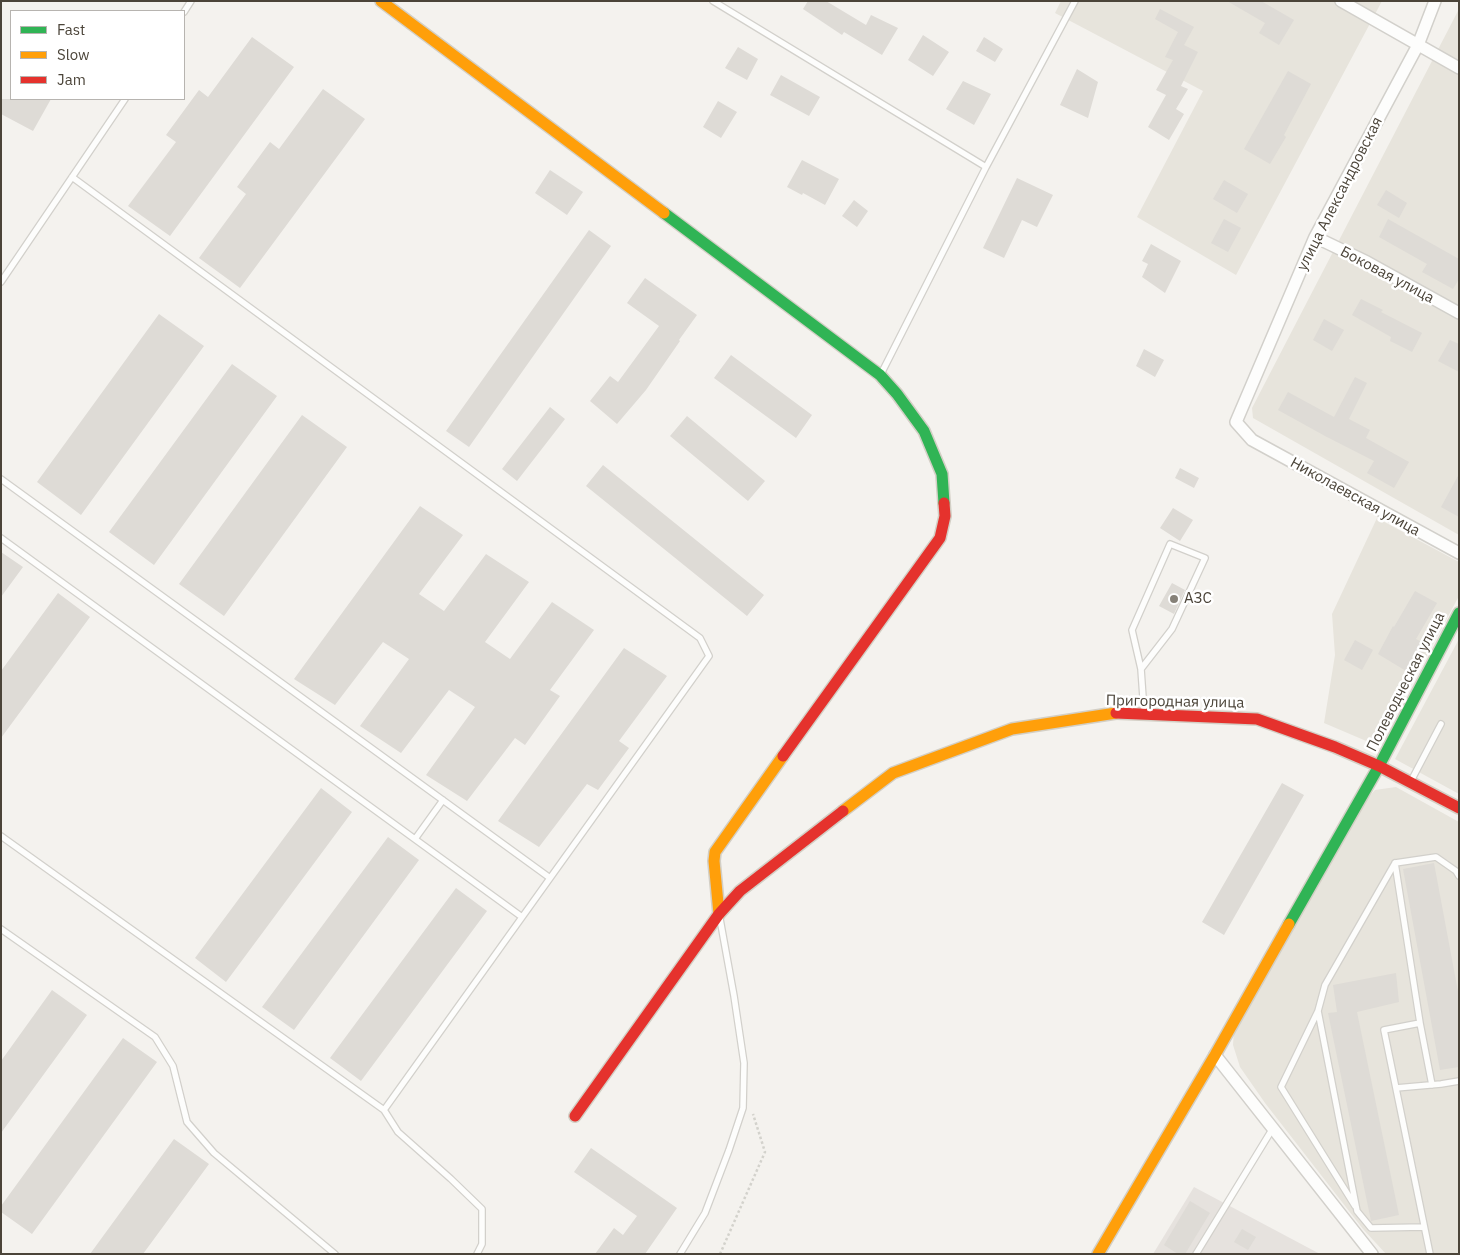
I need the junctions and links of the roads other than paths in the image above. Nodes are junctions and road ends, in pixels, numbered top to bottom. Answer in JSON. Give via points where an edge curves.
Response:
{"nodes":[{"id":1,"x":381,"y":1,"type":"edge"},
{"id":2,"x":713,"y":1,"type":"edge"},
{"id":3,"x":1075,"y":1,"type":"edge"},
{"id":4,"x":1341,"y":1,"type":"edge"},
{"id":5,"x":1435,"y":1,"type":"edge"},
{"id":6,"x":1418,"y":45,"type":"junction"},
{"id":7,"x":1459,"y":68,"type":"edge"},
{"id":8,"x":124,"y":100,"type":"edge"},
{"id":9,"x":986,"y":167,"type":"junction"},
{"id":10,"x":72,"y":177,"type":"junction"},
{"id":11,"x":1315,"y":237,"type":"junction"},
{"id":12,"x":1,"y":282,"type":"edge"},
{"id":13,"x":1459,"y":313,"type":"edge"},
{"id":14,"x":880,"y":375,"type":"junction"},
{"id":15,"x":1252,"y":440,"type":"joint"},
{"id":16,"x":1,"y":479,"type":"edge"},
{"id":17,"x":1,"y":538,"type":"edge"},
{"id":18,"x":1459,"y":553,"type":"edge"},
{"id":19,"x":1459,"y":613,"type":"edge"},
{"id":20,"x":1141,"y":669,"type":"junction"},
{"id":21,"x":1144,"y":714,"type":"junction"},
{"id":22,"x":1441,"y":724,"type":"dead end"},
{"id":23,"x":1380,"y":766,"type":"junction"},
{"id":24,"x":1411,"y":781,"type":"junction"},
{"id":25,"x":443,"y":800,"type":"junction"},
{"id":26,"x":1459,"y":808,"type":"edge"},
{"id":27,"x":1,"y":836,"type":"edge"},
{"id":28,"x":415,"y":839,"type":"junction"},
{"id":29,"x":1395,"y":863,"type":"junction"},
{"id":30,"x":1459,"y":876,"type":"edge"},
{"id":31,"x":550,"y":878,"type":"junction"},
{"id":32,"x":719,"y":914,"type":"junction"},
{"id":33,"x":522,"y":917,"type":"junction"},
{"id":34,"x":1,"y":929,"type":"edge"},
{"id":35,"x":1318,"y":1011,"type":"junction"},
{"id":36,"x":1420,"y":1023,"type":"junction"},
{"id":37,"x":1215,"y":1055,"type":"junction"},
{"id":38,"x":1459,"y":1081,"type":"edge"},
{"id":39,"x":1432,"y":1085,"type":"junction"},
{"id":40,"x":1396,"y":1088,"type":"junction"},
{"id":41,"x":384,"y":1110,"type":"junction"},
{"id":42,"x":575,"y":1116,"type":"dead end"},
{"id":43,"x":1273,"y":1128,"type":"junction"},
{"id":44,"x":1358,"y":1210,"type":"junction"},
{"id":45,"x":1424,"y":1227,"type":"junction"},
{"id":46,"x":335,"y":1254,"type":"edge"},
{"id":47,"x":477,"y":1254,"type":"edge"},
{"id":48,"x":680,"y":1254,"type":"edge"},
{"id":49,"x":1098,"y":1254,"type":"edge"},
{"id":50,"x":1196,"y":1254,"type":"edge"},
{"id":51,"x":1372,"y":1254,"type":"edge"},
{"id":52,"x":1430,"y":1254,"type":"edge"}],
"edges":[{"from":1,"to":14,"type":"street"},
{"from":2,"to":9,"type":"lane"},
{"from":3,"to":9,"type":"lane"},
{"from":4,"to":6,"type":"street"},
{"from":5,"to":6,"type":"street","name":"улица Александровская"},
{"from":6,"to":7,"type":"street"},
{"from":6,"to":11,"type":"street","name":"улица Александровская"},
{"from":8,"to":10,"type":"lane"},
{"from":9,"to":14,"type":"lane"},
{"from":10,"to":12,"type":"lane"},
{"from":10,"to":31,"type":"lane","via":[[700,638],[709,656]]},
{"from":11,"to":13,"type":"street","name":"Боковая улица"},
{"from":11,"to":15,"type":"street","name":"улица Александровская","via":[[1236,422]]},
{"from":14,"to":32,"type":"street","via":[[924,431],[942,474],[945,516],[940,538],[715,852]]},
{"from":15,"to":18,"type":"street","name":"Николаевская улица"},
{"from":16,"to":25,"type":"lane"},
{"from":17,"to":28,"type":"lane"},
{"from":19,"to":23,"type":"street","name":"Полеводческая улица"},
{"from":20,"to":20,"type":"lane","via":[[1172,629],[1205,558],[1170,544],[1132,630]]},
{"from":20,"to":21,"type":"lane"},
{"from":21,"to":23,"type":"street","name":"Пригородная улица","via":[[1257,719]]},
{"from":21,"to":32,"type":"street","name":"Пригородная улица","via":[[1116,713],[1012,729],[894,773],[740,891]]},
{"from":22,"to":24,"type":"lane"},
{"from":23,"to":24,"type":"street","name":"Пригородная улица"},
{"from":23,"to":37,"type":"street","name":"Полеводческая улица"},
{"from":24,"to":26,"type":"street","name":"Пригородная улица"},
{"from":25,"to":28,"type":"lane"},
{"from":25,"to":31,"type":"lane"},
{"from":27,"to":41,"type":"lane"},
{"from":28,"to":33,"type":"lane"},
{"from":29,"to":30,"type":"lane","via":[[1436,857]]},
{"from":29,"to":35,"type":"lane","via":[[1326,984]]},
{"from":29,"to":36,"type":"lane"},
{"from":31,"to":33,"type":"lane"},
{"from":32,"to":42,"type":"street","name":"Пригородная улица"},
{"from":32,"to":48,"type":"lane","via":[[744,1063],[743,1108],[705,1213]]},
{"from":33,"to":41,"type":"lane"},
{"from":34,"to":46,"type":"lane","via":[[155,1037],[173,1066],[187,1122],[214,1153]]},
{"from":35,"to":44,"type":"lane"},
{"from":35,"to":44,"type":"lane","via":[[1281,1087]]},
{"from":36,"to":39,"type":"lane"},
{"from":36,"to":40,"type":"lane","via":[[1384,1030]]},
{"from":37,"to":43,"type":"street"},
{"from":37,"to":49,"type":"street","name":"Полеводческая улица"},
{"from":38,"to":39,"type":"lane"},
{"from":39,"to":40,"type":"lane"},
{"from":40,"to":45,"type":"lane"},
{"from":41,"to":47,"type":"lane","via":[[398,1132],[482,1209],[482,1244]]},
{"from":43,"to":50,"type":"lane"},
{"from":43,"to":51,"type":"street"},
{"from":44,"to":45,"type":"lane","via":[[1371,1228]]},
{"from":45,"to":52,"type":"lane"}]}
